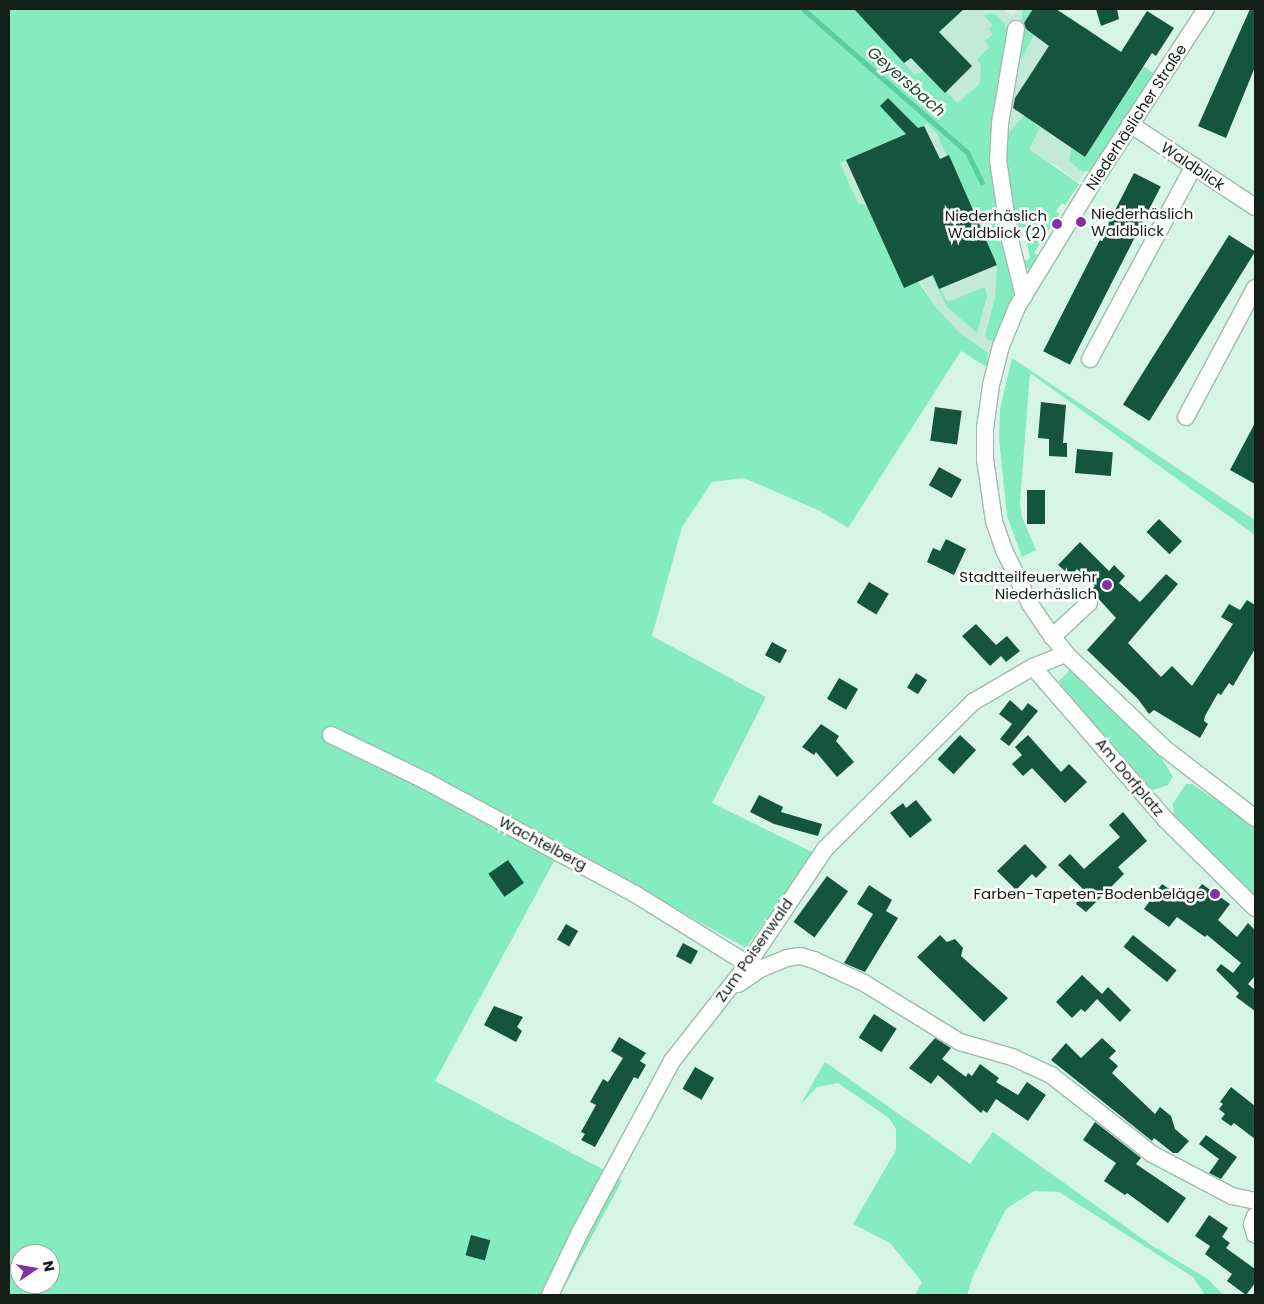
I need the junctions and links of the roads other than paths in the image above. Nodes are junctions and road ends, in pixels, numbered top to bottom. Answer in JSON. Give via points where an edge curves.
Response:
{"nodes":[{"id":1,"x":1200,"y":11,"type":"edge"},
{"id":2,"x":1016,"y":29,"type":"dead end"},
{"id":3,"x":1130,"y":124,"type":"junction"},
{"id":4,"x":1194,"y":166,"type":"junction"},
{"id":5,"x":1255,"y":207,"type":"edge"},
{"id":6,"x":1255,"y":288,"type":"edge"},
{"id":7,"x":1024,"y":296,"type":"junction"},
{"id":8,"x":1090,"y":359,"type":"dead end"},
{"id":9,"x":1186,"y":417,"type":"dead end"},
{"id":10,"x":1089,"y":603,"type":"dead end"},
{"id":11,"x":1052,"y":637,"type":"junction"},
{"id":12,"x":1066,"y":654,"type":"junction"},
{"id":13,"x":1033,"y":667,"type":"junction"},
{"id":14,"x":331,"y":735,"type":"dead end"},
{"id":15,"x":1255,"y":818,"type":"edge"},
{"id":16,"x":1255,"y":908,"type":"edge"},
{"id":17,"x":748,"y":964,"type":"junction"},
{"id":18,"x":724,"y":995,"type":"junction"},
{"id":19,"x":1255,"y":1201,"type":"edge"},
{"id":20,"x":1255,"y":1216,"type":"edge"},
{"id":21,"x":1255,"y":1235,"type":"edge"},
{"id":22,"x":550,"y":1295,"type":"edge"}],
"edges":[{"from":1,"to":3,"type":"street","name":"Niederhäslicher Straße"},
{"from":2,"to":7,"type":"street","via":[[1000,124],[998,160],[1010,240]]},
{"from":3,"to":4,"type":"street","name":"Waldblick"},
{"from":3,"to":7,"type":"street","name":"Niederhäslicher Straße"},
{"from":4,"to":5,"type":"street","name":"Waldblick"},
{"from":4,"to":8,"type":"street"},
{"from":6,"to":9,"type":"street"},
{"from":7,"to":11,"type":"street","name":"Niederhäslicher Straße","via":[[1002,346],[992,381],[984,429],[985,459],[994,521],[1016,577]]},
{"from":10,"to":11,"type":"street"},
{"from":11,"to":12,"type":"street"},
{"from":12,"to":13,"type":"street"},
{"from":12,"to":15,"type":"street","via":[[1164,748]]},
{"from":13,"to":16,"type":"street","name":"Am Dorfplatz","via":[[1166,820]]},
{"from":13,"to":17,"type":"street","name":"Zum Poisenwald","via":[[973,702],[841,829],[809,871]]},
{"from":14,"to":17,"type":"street","name":"Wachtelberg","via":[[426,780],[635,894]]},
{"from":17,"to":18,"type":"street","name":"Zum Poisenwald"},
{"from":18,"to":19,"type":"street","via":[[760,969],[800,956],[864,983],[960,1042],[1012,1057],[1051,1075],[1152,1154],[1232,1196]]},
{"from":18,"to":22,"type":"street","name":"Zum Poisenwald","via":[[672,1061],[580,1232]]},
{"from":20,"to":21,"type":"street","via":[[1252,1224]]}]}
